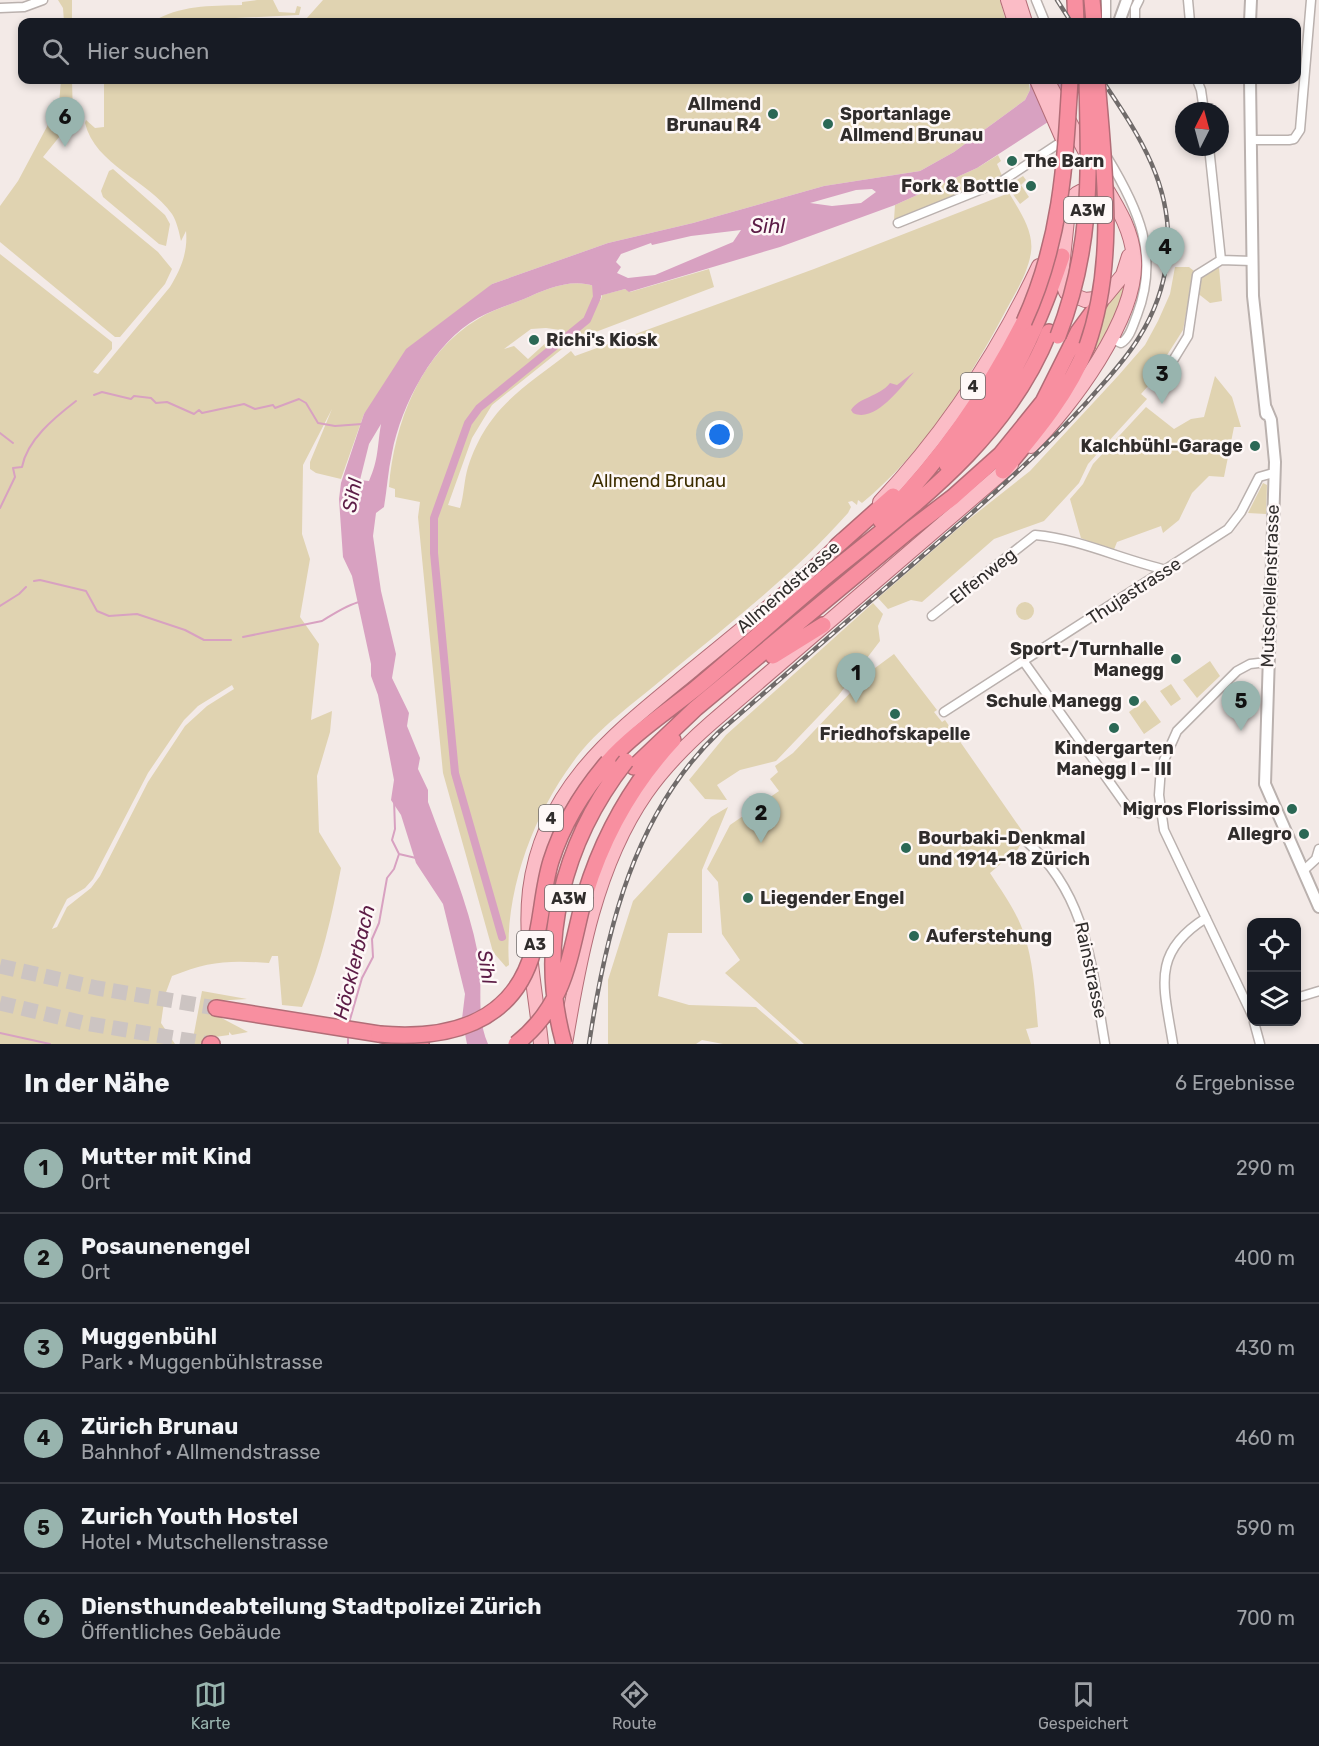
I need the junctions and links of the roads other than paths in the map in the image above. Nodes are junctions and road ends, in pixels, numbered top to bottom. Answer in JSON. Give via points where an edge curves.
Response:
{"nodes":[{"id":1,"x":43,"y":0,"type":"edge"},
{"id":2,"x":1008,"y":0,"type":"edge"},
{"id":3,"x":1018,"y":0,"type":"edge"},
{"id":4,"x":1036,"y":0,"type":"edge"},
{"id":5,"x":1092,"y":0,"type":"edge"},
{"id":6,"x":1106,"y":0,"type":"edge"},
{"id":7,"x":1127,"y":0,"type":"edge"},
{"id":8,"x":1139,"y":0,"type":"edge"},
{"id":9,"x":1188,"y":0,"type":"edge"},
{"id":10,"x":1251,"y":0,"type":"edge"},
{"id":11,"x":1311,"y":0,"type":"edge"},
{"id":12,"x":1079,"y":2,"type":"edge"},
{"id":13,"x":0,"y":8,"type":"edge"},
{"id":14,"x":1014,"y":18,"type":"edge"},
{"id":15,"x":1024,"y":18,"type":"edge"},
{"id":16,"x":1043,"y":18,"type":"edge"},
{"id":17,"x":1076,"y":18,"type":"edge"},
{"id":18,"x":1085,"y":18,"type":"edge"},
{"id":19,"x":1094,"y":18,"type":"edge"},
{"id":20,"x":1106,"y":18,"type":"edge"},
{"id":21,"x":1120,"y":18,"type":"edge"},
{"id":22,"x":1135,"y":18,"type":"edge"},
{"id":23,"x":1190,"y":18,"type":"edge"},
{"id":24,"x":1250,"y":18,"type":"edge"},
{"id":25,"x":1039,"y":84,"type":"edge"},
{"id":26,"x":1048,"y":84,"type":"edge"},
{"id":27,"x":1070,"y":84,"type":"edge"},
{"id":28,"x":1078,"y":84,"type":"edge"},
{"id":29,"x":1088,"y":84,"type":"edge"},
{"id":30,"x":1096,"y":84,"type":"edge"},
{"id":31,"x":1098,"y":84,"type":"edge"},
{"id":32,"x":1199,"y":84,"type":"edge"},
{"id":33,"x":1250,"y":84,"type":"edge"},
{"id":34,"x":1090,"y":97,"type":"junction"},
{"id":35,"x":1203,"y":102,"type":"edge"},
{"id":36,"x":1085,"y":117,"type":"junction"},
{"id":37,"x":1060,"y":118,"type":"junction"},
{"id":38,"x":1064,"y":140,"type":"junction"},
{"id":39,"x":1251,"y":140,"type":"junction"},
{"id":40,"x":1087,"y":156,"type":"junction"},
{"id":41,"x":1210,"y":156,"type":"edge"},
{"id":42,"x":1109,"y":193,"type":"junction"},
{"id":43,"x":1068,"y":200,"type":"junction"},
{"id":44,"x":898,"y":223,"type":"dead end"},
{"id":45,"x":1130,"y":238,"type":"junction"},
{"id":46,"x":1062,"y":256,"type":"junction"},
{"id":47,"x":1221,"y":260,"type":"junction"},
{"id":48,"x":1252,"y":261,"type":"junction"},
{"id":49,"x":1104,"y":298,"type":"junction"},
{"id":50,"x":1054,"y":334,"type":"junction"},
{"id":51,"x":1110,"y":338,"type":"junction"},
{"id":52,"x":1169,"y":367,"type":"dead end"},
{"id":53,"x":1056,"y":402,"type":"junction"},
{"id":54,"x":954,"y":434,"type":"junction"},
{"id":55,"x":1003,"y":471,"type":"junction"},
{"id":56,"x":1273,"y":472,"type":"junction"},
{"id":57,"x":889,"y":526,"type":"junction"},
{"id":58,"x":911,"y":529,"type":"junction"},
{"id":59,"x":837,"y":546,"type":"junction"},
{"id":60,"x":870,"y":564,"type":"junction"},
{"id":61,"x":1167,"y":570,"type":"junction"},
{"id":62,"x":829,"y":574,"type":"junction"},
{"id":63,"x":932,"y":616,"type":"dead end"},
{"id":64,"x":823,"y":625,"type":"junction"},
{"id":65,"x":1024,"y":662,"type":"junction"},
{"id":66,"x":1268,"y":662,"type":"junction"},
{"id":67,"x":739,"y":675,"type":"junction"},
{"id":68,"x":726,"y":688,"type":"junction"},
{"id":69,"x":695,"y":689,"type":"junction"},
{"id":70,"x":944,"y":712,"type":"dead end"},
{"id":71,"x":634,"y":768,"type":"junction"},
{"id":72,"x":1159,"y":810,"type":"junction"},
{"id":73,"x":1027,"y":842,"type":"dead end"},
{"id":74,"x":1319,"y":849,"type":"edge"},
{"id":75,"x":1304,"y":870,"type":"junction"},
{"id":76,"x":1315,"y":886,"type":"edge"},
{"id":77,"x":1319,"y":907,"type":"edge"},
{"id":78,"x":1206,"y":918,"type":"junction"},
{"id":79,"x":1319,"y":991,"type":"edge"},
{"id":80,"x":1301,"y":996,"type":"edge"},
{"id":81,"x":1247,"y":1005,"type":"edge"},
{"id":82,"x":216,"y":1008,"type":"tunnel mouth"},
{"id":83,"x":1255,"y":1026,"type":"edge"},
{"id":84,"x":539,"y":1029,"type":"junction"},
{"id":85,"x":379,"y":1034,"type":"junction"},
{"id":86,"x":567,"y":1042,"type":"edge"},
{"id":87,"x":421,"y":1044,"type":"edge"},
{"id":88,"x":516,"y":1044,"type":"edge"},
{"id":89,"x":541,"y":1044,"type":"edge"},
{"id":90,"x":1105,"y":1044,"type":"edge"},
{"id":91,"x":1173,"y":1044,"type":"edge"},
{"id":92,"x":1260,"y":1044,"type":"edge"}],
"edges":[{"from":1,"to":13,"type":"street","via":[[24,7]]},
{"from":2,"to":14,"type":"main road"},
{"from":3,"to":15,"type":"main road"},
{"from":4,"to":16,"type":"street"},
{"from":5,"to":19,"type":"highway"},
{"from":6,"to":20,"type":"street"},
{"from":7,"to":21,"type":"street"},
{"from":8,"to":22,"type":"street"},
{"from":9,"to":23,"type":"street"},
{"from":10,"to":24,"type":"street"},
{"from":11,"to":39,"type":"street","via":[[1300,130],[1297,137],[1288,140]]},
{"from":12,"to":17,"type":"highway"},
{"from":12,"to":18,"type":"highway"},
{"from":25,"to":37,"type":"main road","number":"4"},
{"from":26,"to":37,"type":"main road","number":"4"},
{"from":27,"to":54,"type":"highway","bridge":true,"via":[[1058,222],[1044,273],[1024,322],[993,378]]},
{"from":28,"to":50,"type":"highway","number":"A3W","via":[[1077,220]]},
{"from":29,"to":50,"type":"highway","number":"A3W","bridge":true,"via":[[1086,229],[1076,282]]},
{"from":30,"to":34,"type":"street"},
{"from":31,"to":53,"type":"highway","bridge":true,"via":[[1106,251],[1102,296],[1087,346]]},
{"from":32,"to":35,"type":"street"},
{"from":33,"to":39,"type":"street","name":"Mutschellenstrasse"},
{"from":34,"to":36,"type":"street"},
{"from":34,"to":37,"type":"street"},
{"from":36,"to":40,"type":"street","via":[[1082,129]]},
{"from":36,"to":51,"type":"street","via":[[1139,218],[1147,259],[1143,296],[1128,336],[1121,343]]},
{"from":37,"to":38,"type":"main road","name":"Allmendstrasse","number":"4"},
{"from":37,"to":40,"type":"main road","number":"4"},
{"from":38,"to":43,"type":"main road","name":"Allmendstrasse","number":"4"},
{"from":38,"to":44,"type":"street","via":[[1002,182]]},
{"from":39,"to":48,"type":"street","name":"Mutschellenstrasse"},
{"from":40,"to":42,"type":"main road","number":"4"},
{"from":41,"to":47,"type":"street"},
{"from":42,"to":43,"type":"main road","via":[[1085,190]]},
{"from":42,"to":45,"type":"main road","number":"4"},
{"from":43,"to":46,"type":"main road"},
{"from":43,"to":59,"type":"main road","name":"Allmendstrasse","number":"4","via":[[1011,322],[968,394],[916,462]]},
{"from":45,"to":49,"type":"main road","via":[[1123,275]]},
{"from":45,"to":51,"type":"main road","number":"4","via":[[1133,279]]},
{"from":46,"to":49,"type":"main road","via":[[1061,278],[1066,292],[1085,300]]},
{"from":46,"to":57,"type":"highway","via":[[1036,329],[999,396],[955,456]]},
{"from":47,"to":48,"type":"street"},
{"from":47,"to":52,"type":"street","via":[[1197,275],[1188,336]]},
{"from":48,"to":56,"type":"street","name":"Mutschellenstrasse"},
{"from":49,"to":58,"type":"highway","via":[[1083,325],[1054,383],[1022,431],[979,476]]},
{"from":50,"to":57,"type":"highway","number":"A3W","via":[[1016,396],[982,441],[932,491]]},
{"from":50,"to":58,"type":"highway","number":"A3W","via":[[1033,388],[1002,433]]},
{"from":51,"to":55,"type":"main road","number":"4","via":[[1070,402]]},
{"from":53,"to":55,"type":"highway"},
{"from":53,"to":60,"type":"highway","via":[[1019,444],[963,495]]},
{"from":54,"to":59,"type":"highway"},
{"from":54,"to":62,"type":"highway","via":[[916,484]]},
{"from":55,"to":64,"type":"main road","number":"4"},
{"from":56,"to":61,"type":"street","name":"Thujastrasse","via":[[1259,477],[1228,529]]},
{"from":56,"to":66,"type":"street","name":"Mutschellenstrasse"},
{"from":57,"to":62,"type":"highway","number":"A3W"},
{"from":58,"to":60,"type":"highway","number":"A3W"},
{"from":59,"to":84,"type":"main road","name":"Allmendstrasse","number":"4","via":[[619,731],[565,792],[544,837],[530,890],[529,937]]},
{"from":60,"to":67,"type":"highway","number":"A3W"},
{"from":61,"to":63,"type":"street","name":"Elfenweg","via":[[1128,561],[1078,541],[1035,535]]},
{"from":61,"to":65,"type":"street","name":"Thujastrasse"},
{"from":62,"to":69,"type":"highway","number":"A3W"},
{"from":64,"to":68,"type":"highway"},
{"from":64,"to":86,"type":"main road","number":"4","via":[[688,744],[645,795],[618,843],[601,887]]},
{"from":65,"to":70,"type":"street","name":"Thujastrasse"},
{"from":65,"to":72,"type":"street","via":[[1128,808],[1139,813]]},
{"from":66,"to":72,"type":"street","via":[[1237,670],[1178,731],[1161,767]]},
{"from":66,"to":75,"type":"street","name":"Mutschellenstrasse","via":[[1265,784]]},
{"from":67,"to":68,"type":"highway","number":"A3W"},
{"from":67,"to":71,"type":"highway","number":"A3W","via":[[696,708]]},
{"from":68,"to":71,"type":"highway","number":"A3W","via":[[676,738]]},
{"from":69,"to":71,"type":"highway"},
{"from":69,"to":85,"type":"highway","number":"A3","bridge":true,"via":[[632,738],[580,797],[560,836],[546,882],[532,956],[513,991],[487,1015],[456,1030],[424,1036]]},
{"from":71,"to":86,"type":"highway","number":"A3W","bridge":true,"via":[[612,795],[590,835],[567,905],[562,970]]},
{"from":71,"to":88,"type":"highway","number":"A3W","bridge":true,"via":[[597,857],[561,989],[539,1022]]},
{"from":72,"to":78,"type":"street","via":[[1164,830]]},
{"from":73,"to":90,"type":"street","name":"Rainstrasse","via":[[1045,860],[1078,910]]},
{"from":74,"to":75,"type":"street","via":[[1316,859]]},
{"from":75,"to":76,"type":"street","name":"Mutschellenstrasse"},
{"from":76,"to":77,"type":"street","name":"Mutschellenstrasse"},
{"from":78,"to":81,"type":"street"},
{"from":78,"to":91,"type":"street","via":[[1178,940],[1165,968]]},
{"from":79,"to":80,"type":"street"},
{"from":82,"to":85,"type":"highway","number":"A3"},
{"from":83,"to":92,"type":"street"},
{"from":84,"to":86,"type":"main road","via":[[549,1041]]},
{"from":84,"to":89,"type":"main road","name":"Allmendstrasse","number":"4"},
{"from":85,"to":87,"type":"highway","number":"A3","bridge":true}]}
